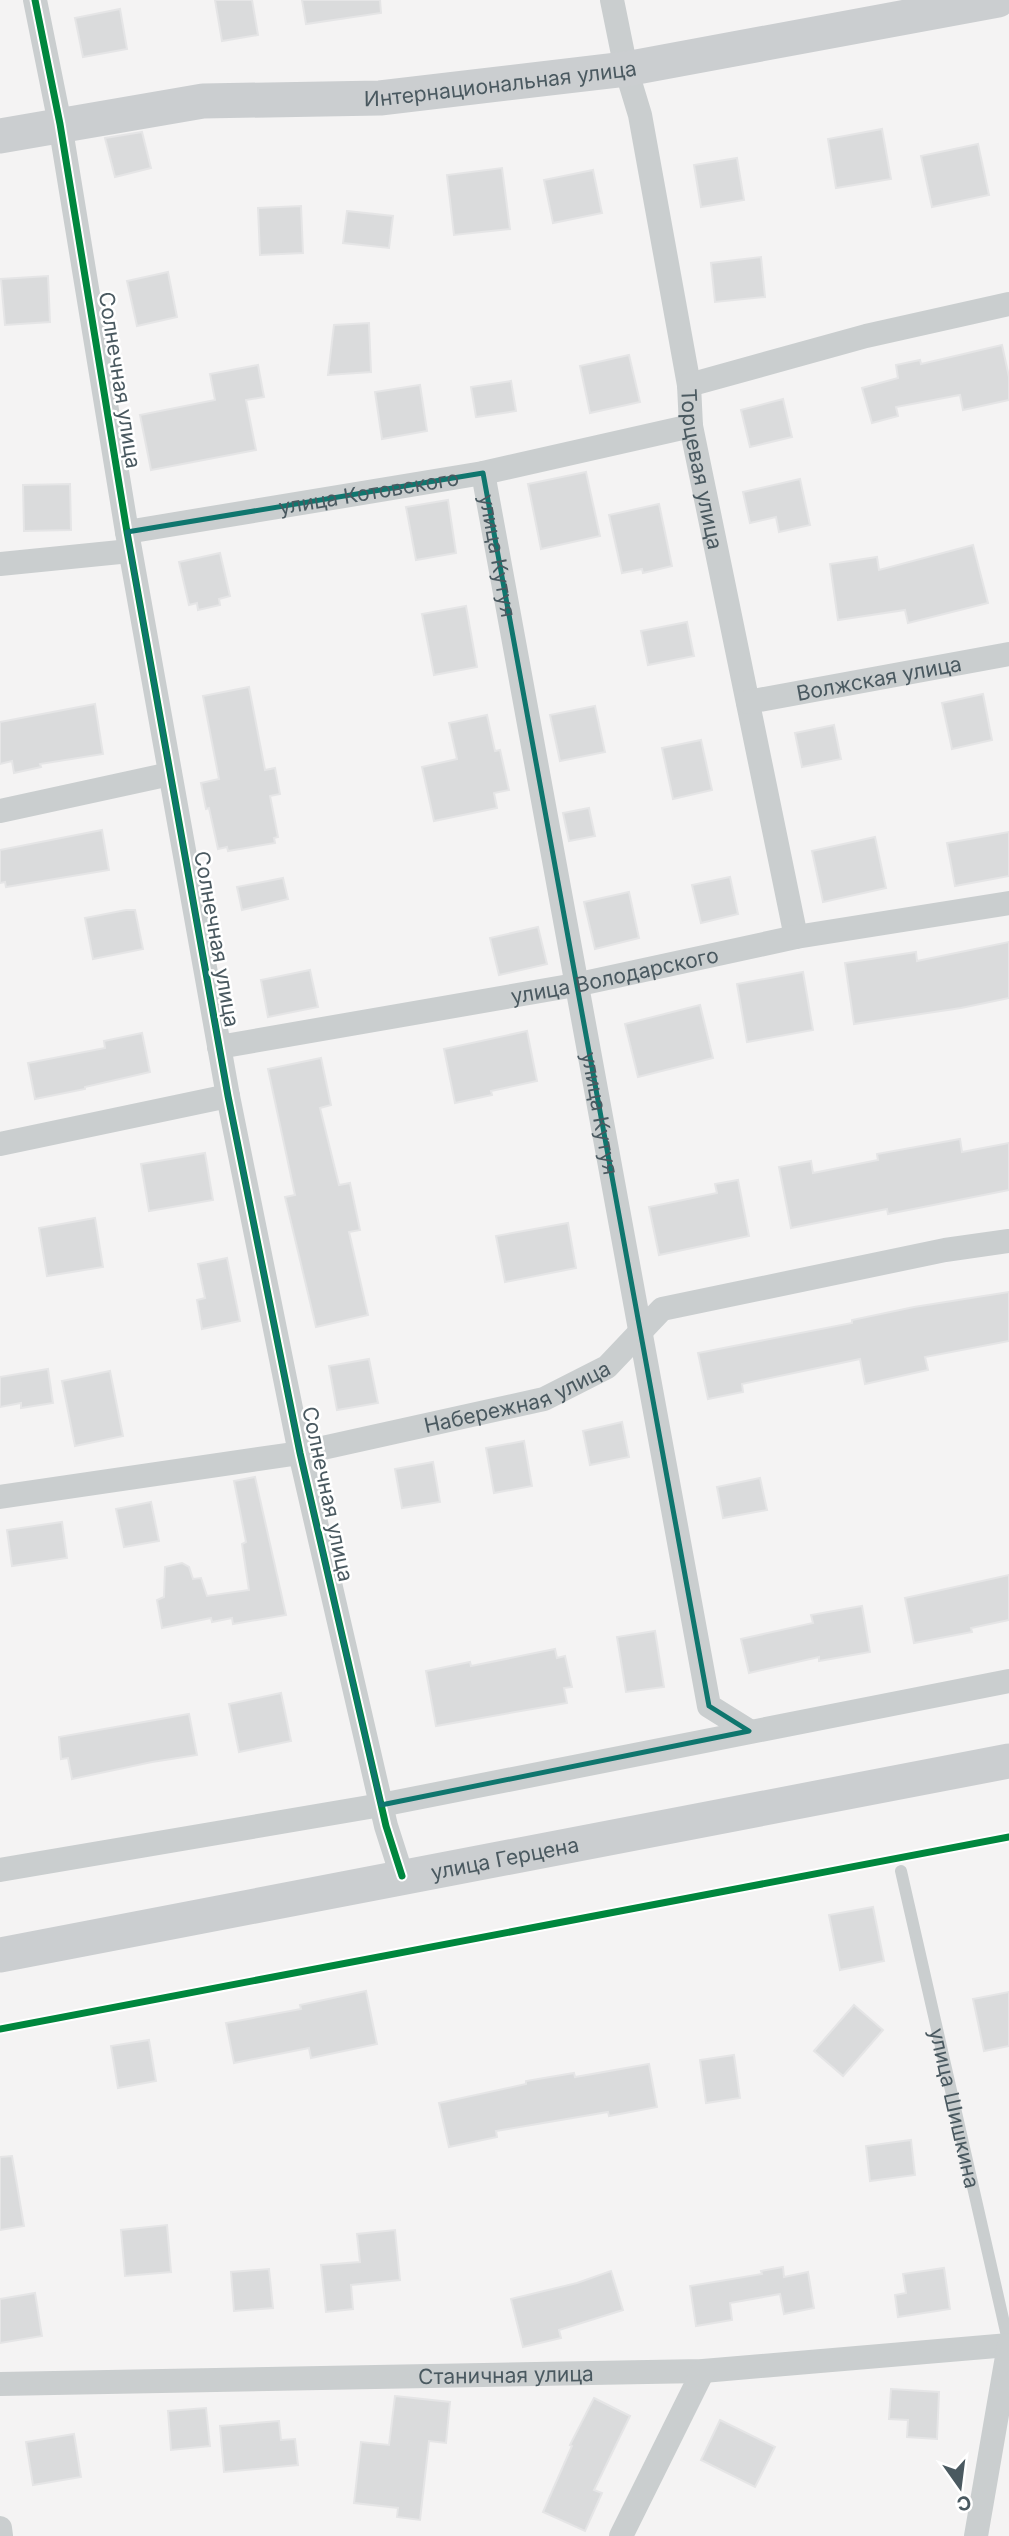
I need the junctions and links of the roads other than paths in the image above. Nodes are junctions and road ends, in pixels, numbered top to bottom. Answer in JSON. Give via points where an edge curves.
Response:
{"nodes":[{"id":1,"x":35,"y":0,"type":"edge"},
{"id":2,"x":612,"y":0,"type":"edge"},
{"id":3,"x":998,"y":0,"type":"edge"},
{"id":4,"x":626,"y":69,"type":"junction"},
{"id":5,"x":60,"y":124,"type":"junction"},
{"id":6,"x":0,"y":136,"type":"edge"},
{"id":7,"x":1009,"y":304,"type":"edge"},
{"id":8,"x":689,"y":385,"type":"junction"},
{"id":9,"x":691,"y":426,"type":"junction"},
{"id":10,"x":483,"y":473,"type":"junction"},
{"id":11,"x":128,"y":542,"type":"junction"},
{"id":12,"x":0,"y":564,"type":"edge"},
{"id":13,"x":1009,"y":654,"type":"edge"},
{"id":14,"x":748,"y":702,"type":"junction"},
{"id":15,"x":170,"y":774,"type":"junction"},
{"id":16,"x":0,"y":811,"type":"edge"},
{"id":17,"x":1009,"y":903,"type":"edge"},
{"id":18,"x":796,"y":937,"type":"junction"},
{"id":19,"x":575,"y":985,"type":"junction"},
{"id":20,"x":219,"y":1046,"type":"junction"},
{"id":21,"x":228,"y":1096,"type":"junction"},
{"id":22,"x":0,"y":1144,"type":"edge"},
{"id":23,"x":1009,"y":1241,"type":"edge"},
{"id":24,"x":639,"y":1331,"type":"junction"},
{"id":25,"x":300,"y":1453,"type":"junction"},
{"id":26,"x":0,"y":1497,"type":"edge"},
{"id":27,"x":1009,"y":1681,"type":"edge"},
{"id":28,"x":748,"y":1731,"type":"junction"},
{"id":29,"x":1009,"y":1761,"type":"edge"},
{"id":30,"x":381,"y":1805,"type":"junction"},
{"id":31,"x":0,"y":1870,"type":"edge"},
{"id":32,"x":901,"y":1871,"type":"dead end"},
{"id":33,"x":402,"y":1876,"type":"junction"},
{"id":34,"x":0,"y":1955,"type":"edge"},
{"id":35,"x":1009,"y":2345,"type":"edge"},
{"id":36,"x":703,"y":2371,"type":"junction"},
{"id":37,"x":0,"y":2384,"type":"edge"},
{"id":38,"x":0,"y":2528,"type":"edge"},
{"id":39,"x":1,"y":2536,"type":"edge"},
{"id":40,"x":621,"y":2536,"type":"edge"},
{"id":41,"x":976,"y":2536,"type":"edge"}],
"edges":[{"from":1,"to":5,"type":"street","name":"Солнечная улица"},
{"from":2,"to":4,"type":"street","name":"Торцевая улица"},
{"from":3,"to":4,"type":"main road","name":"Интернациональная улица"},
{"from":4,"to":5,"type":"main road","name":"Интернациональная улица","via":[[380,98],[203,101]]},
{"from":4,"to":8,"type":"street","name":"Торцевая улица","via":[[640,115]]},
{"from":5,"to":6,"type":"main road","name":"Интернациональная улица"},
{"from":5,"to":11,"type":"street","name":"Солнечная улица"},
{"from":7,"to":8,"type":"street","via":[[866,335]]},
{"from":8,"to":9,"type":"street","name":"Торцевая улица"},
{"from":9,"to":10,"type":"street","name":"улица Котовского"},
{"from":9,"to":14,"type":"street","name":"Торцевая улица"},
{"from":10,"to":11,"type":"street","name":"улица Котовского"},
{"from":10,"to":19,"type":"street","name":"улица Кутуя"},
{"from":11,"to":12,"type":"street","name":"улица Котовского"},
{"from":11,"to":15,"type":"street","name":"Солнечная улица"},
{"from":13,"to":14,"type":"street","name":"Волжская улица"},
{"from":14,"to":18,"type":"street","name":"Торцевая улица"},
{"from":15,"to":16,"type":"street"},
{"from":15,"to":20,"type":"street","name":"Солнечная улица"},
{"from":17,"to":18,"type":"street","name":"улица Володарского"},
{"from":18,"to":19,"type":"street","name":"улица Володарского"},
{"from":19,"to":20,"type":"street","name":"улица Володарского"},
{"from":19,"to":24,"type":"street","name":"улица Кутуя"},
{"from":20,"to":21,"type":"street","name":"Солнечная улица"},
{"from":21,"to":22,"type":"street"},
{"from":21,"to":25,"type":"street","name":"Солнечная улица"},
{"from":23,"to":24,"type":"street","name":"Набережная улица","via":[[663,1308]]},
{"from":24,"to":25,"type":"street","name":"Набережная улица","via":[[607,1367],[544,1399]]},
{"from":24,"to":28,"type":"street","name":"улица Кутуя","via":[[709,1706]]},
{"from":25,"to":26,"type":"street","name":"Набережная улица"},
{"from":25,"to":30,"type":"street","name":"Солнечная улица"},
{"from":27,"to":28,"type":"street"},
{"from":28,"to":30,"type":"street"},
{"from":29,"to":33,"type":"main road","name":"улица Герцена"},
{"from":30,"to":31,"type":"street"},
{"from":30,"to":33,"type":"street","name":"Солнечная улица"},
{"from":32,"to":35,"type":"lane","name":"улица Шишкина"},
{"from":33,"to":34,"type":"main road","name":"улица Герцена"},
{"from":35,"to":36,"type":"street","name":"Станичная улица"},
{"from":35,"to":41,"type":"street","name":"улица Шишкина"},
{"from":36,"to":37,"type":"street","name":"Станичная улица"},
{"from":36,"to":40,"type":"street"},
{"from":38,"to":39,"type":"street"}]}
